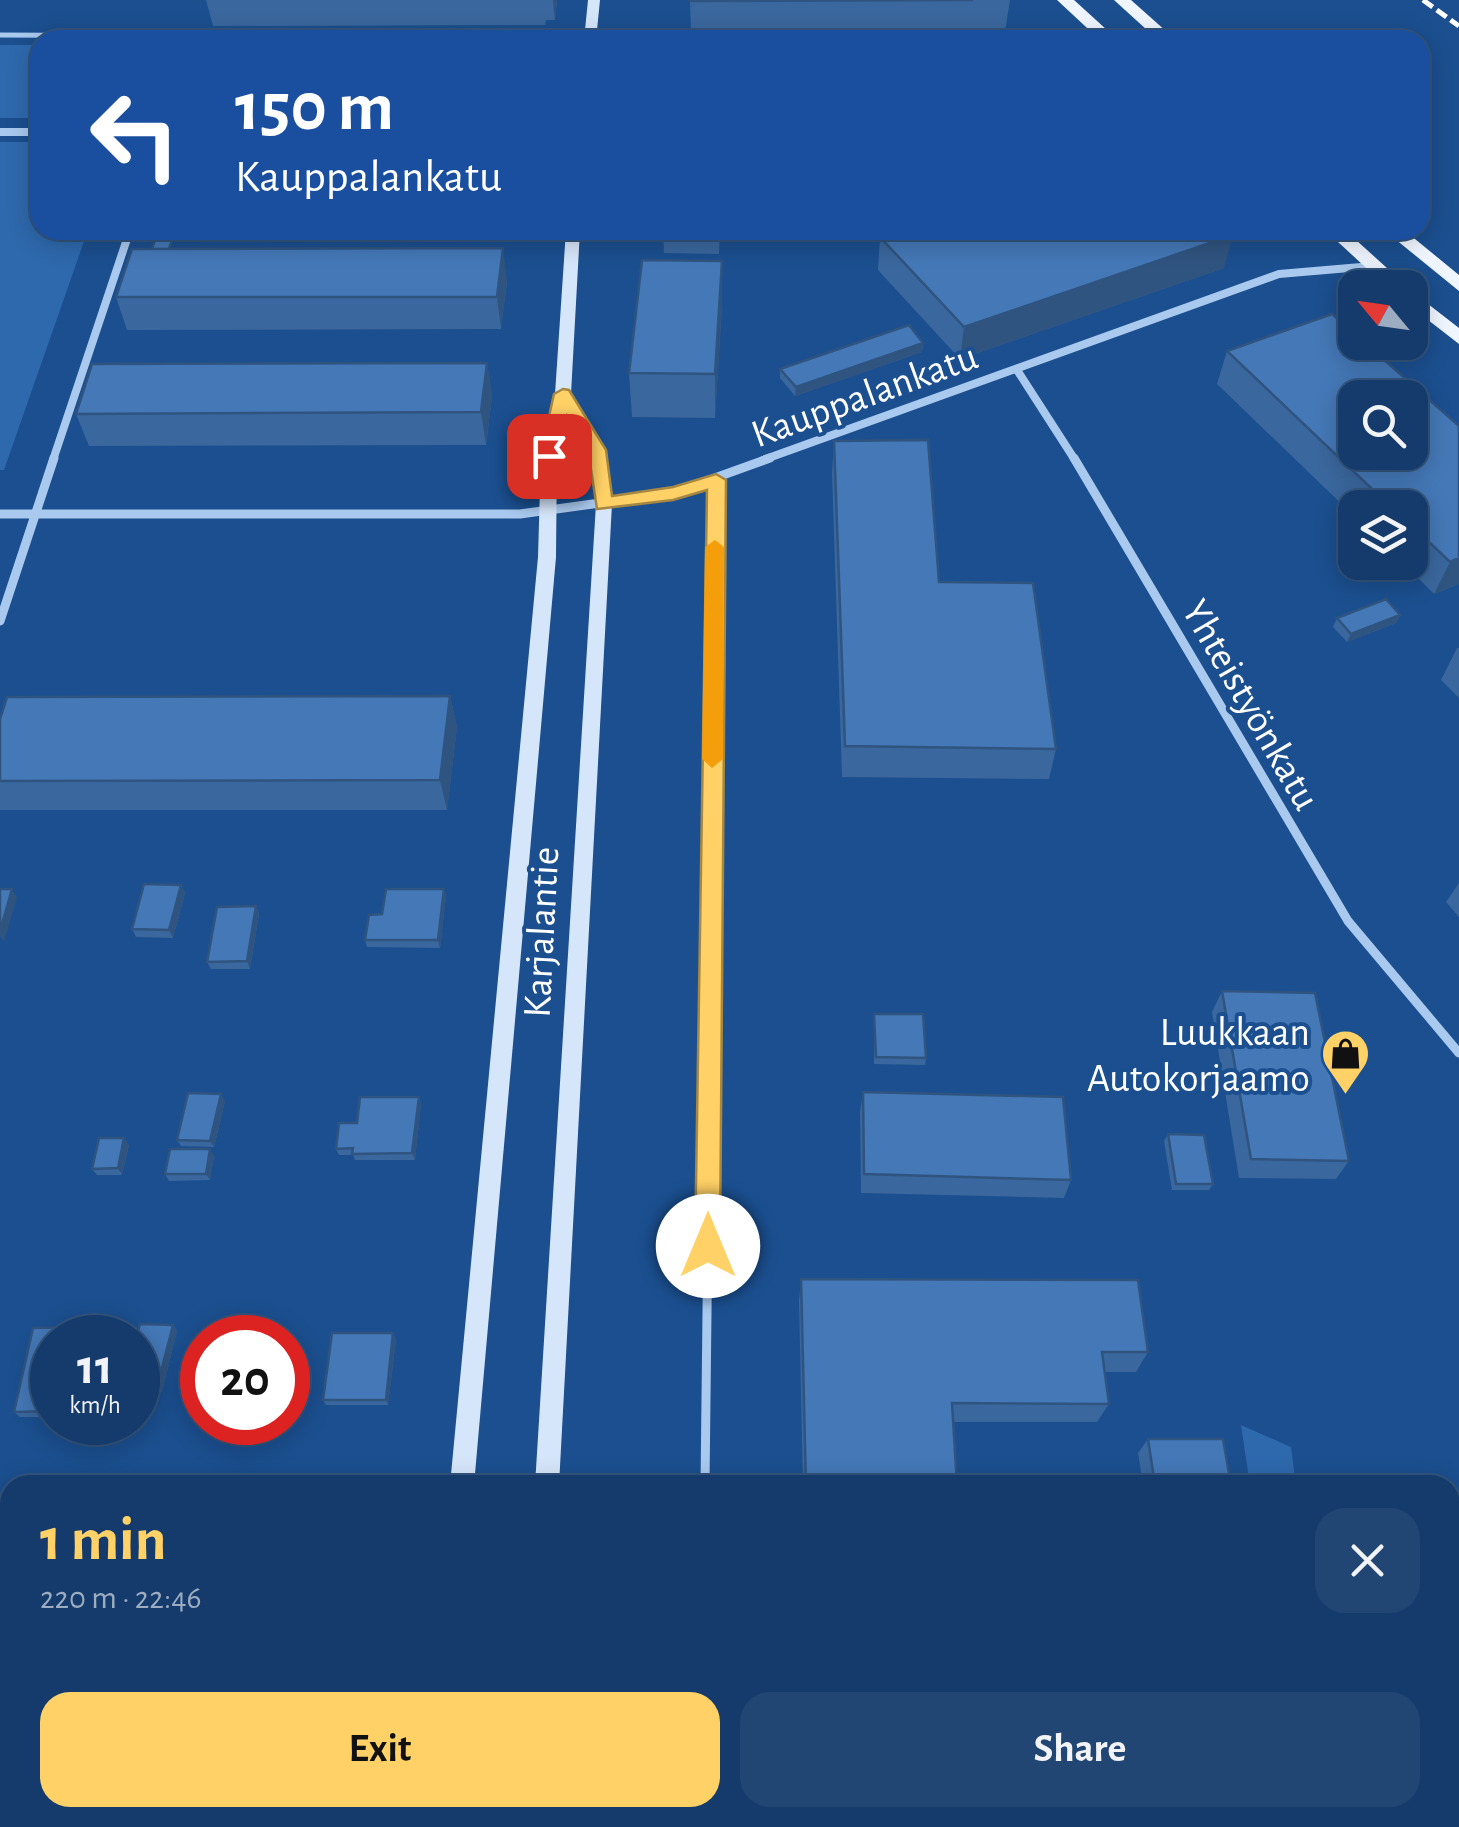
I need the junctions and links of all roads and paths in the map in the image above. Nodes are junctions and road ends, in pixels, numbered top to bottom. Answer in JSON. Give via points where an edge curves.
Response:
{"nodes":[{"id":1,"x":594,"y":0,"type":"edge"},
{"id":2,"x":1065,"y":0,"type":"edge"},
{"id":3,"x":1122,"y":0,"type":"edge"},
{"id":4,"x":591,"y":30,"type":"edge"},
{"id":5,"x":1099,"y":30,"type":"edge"},
{"id":6,"x":1156,"y":30,"type":"edge"},
{"id":7,"x":0,"y":35,"type":"edge"},
{"id":8,"x":30,"y":35,"type":"edge"},
{"id":9,"x":0,"y":132,"type":"edge"},
{"id":10,"x":30,"y":132,"type":"edge"},
{"id":11,"x":127,"y":240,"type":"edge"},
{"id":12,"x":572,"y":240,"type":"edge"},
{"id":13,"x":1345,"y":240,"type":"edge"},
{"id":14,"x":1405,"y":240,"type":"edge"},
{"id":15,"x":1375,"y":266,"type":"junction"},
{"id":16,"x":1380,"y":270,"type":"edge"},
{"id":17,"x":1459,"y":285,"type":"edge"},
{"id":18,"x":1428,"y":311,"type":"edge"},
{"id":19,"x":1459,"y":338,"type":"edge"},
{"id":20,"x":1017,"y":370,"type":"junction"},
{"id":21,"x":563,"y":394,"type":"junction"},
{"id":22,"x":716,"y":480,"type":"junction"},
{"id":23,"x":604,"y":504,"type":"junction"},
{"id":24,"x":550,"y":512,"type":"junction"},
{"id":25,"x":0,"y":514,"type":"edge"},
{"id":26,"x":36,"y":517,"type":"junction"},
{"id":27,"x":0,"y":621,"type":"edge"},
{"id":28,"x":1459,"y":1054,"type":"edge"},
{"id":29,"x":463,"y":1475,"type":"edge"},
{"id":30,"x":548,"y":1475,"type":"edge"},
{"id":31,"x":705,"y":1475,"type":"edge"}],
"edges":[{"from":1,"to":4,"type":"main road"},
{"from":2,"to":5,"type":"main road"},
{"from":3,"to":6,"type":"main road"},
{"from":7,"to":8,"type":"lane"},
{"from":9,"to":10,"type":"street"},
{"from":11,"to":26,"type":"street"},
{"from":12,"to":21,"type":"main road","name":"Karjalantie"},
{"from":13,"to":15,"type":"main road"},
{"from":14,"to":17,"type":"main road"},
{"from":15,"to":16,"type":"main road"},
{"from":15,"to":20,"type":"street","name":"Kauppalankatu","via":[[1278,274]]},
{"from":18,"to":19,"type":"main road"},
{"from":20,"to":22,"type":"street","name":"Kauppalankatu"},
{"from":20,"to":28,"type":"street","name":"Yhteistyönkatu","via":[[1348,921]]},
{"from":21,"to":23,"type":"main road","name":"Karjalantie","via":[[597,450]]},
{"from":21,"to":24,"type":"main road","name":"Karjalantie","via":[[549,456]]},
{"from":22,"to":23,"type":"street","name":"Kauppalankatu"},
{"from":22,"to":31,"type":"lane"},
{"from":23,"to":24,"type":"street","name":"Kauppalankatu"},
{"from":23,"to":30,"type":"main road","name":"Karjalantie"},
{"from":24,"to":26,"type":"street","name":"Kauppalankatu"},
{"from":24,"to":29,"type":"main road","name":"Karjalantie"},
{"from":25,"to":26,"type":"street","name":"Kauppalankatu"},
{"from":26,"to":27,"type":"street"}]}
